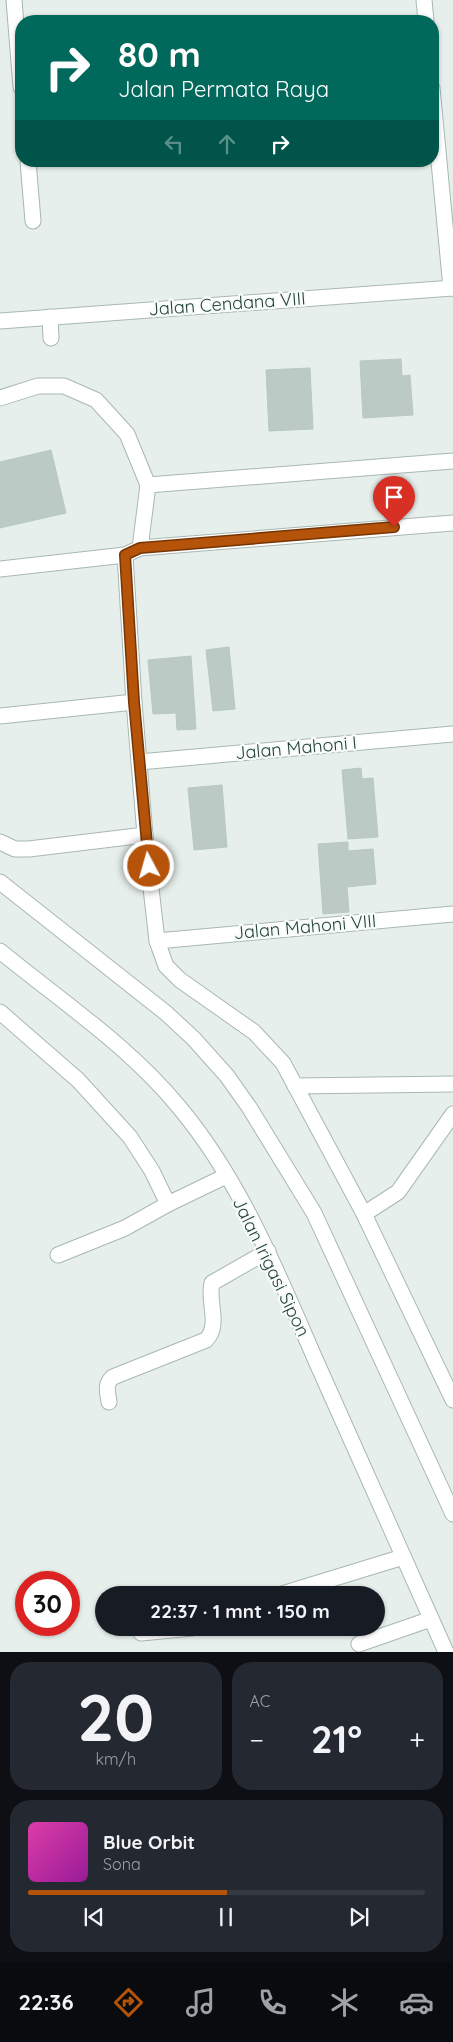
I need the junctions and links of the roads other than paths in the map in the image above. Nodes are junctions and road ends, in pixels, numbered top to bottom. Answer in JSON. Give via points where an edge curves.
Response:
{"nodes":[{"id":1,"x":14,"y":0,"type":"edge"},
{"id":2,"x":424,"y":0,"type":"edge"},
{"id":3,"x":15,"y":15,"type":"edge"},
{"id":4,"x":425,"y":15,"type":"edge"},
{"id":5,"x":439,"y":164,"type":"edge"},
{"id":6,"x":28,"y":167,"type":"edge"},
{"id":7,"x":32,"y":221,"type":"dead end"},
{"id":8,"x":452,"y":288,"type":"edge"},
{"id":9,"x":50,"y":317,"type":"junction"},
{"id":10,"x":0,"y":321,"type":"edge"},
{"id":11,"x":51,"y":338,"type":"dead end"},
{"id":12,"x":0,"y":398,"type":"edge"},
{"id":13,"x":453,"y":462,"type":"edge"},
{"id":14,"x":148,"y":485,"type":"junction"},
{"id":15,"x":453,"y":523,"type":"edge"},
{"id":16,"x":140,"y":548,"type":"junction"},
{"id":17,"x":125,"y":555,"type":"junction"},
{"id":18,"x":0,"y":569,"type":"edge"},
{"id":19,"x":134,"y":702,"type":"junction"},
{"id":20,"x":0,"y":716,"type":"edge"},
{"id":21,"x":453,"y":734,"type":"edge"},
{"id":22,"x":139,"y":762,"type":"junction"},
{"id":23,"x":146,"y":835,"type":"junction"},
{"id":24,"x":0,"y":842,"type":"edge"},
{"id":25,"x":0,"y":882,"type":"edge"},
{"id":26,"x":453,"y":914,"type":"edge"},
{"id":27,"x":157,"y":941,"type":"junction"},
{"id":28,"x":0,"y":951,"type":"edge"},
{"id":29,"x":0,"y":1012,"type":"edge"},
{"id":30,"x":453,"y":1084,"type":"edge"},
{"id":31,"x":295,"y":1086,"type":"junction"},
{"id":32,"x":453,"y":1114,"type":"edge"},
{"id":33,"x":226,"y":1176,"type":"junction"},
{"id":34,"x":168,"y":1204,"type":"junction"},
{"id":35,"x":364,"y":1214,"type":"junction"},
{"id":36,"x":268,"y":1251,"type":"junction"},
{"id":37,"x":58,"y":1255,"type":"dead end"},
{"id":38,"x":453,"y":1400,"type":"edge"},
{"id":39,"x":109,"y":1402,"type":"dead end"},
{"id":40,"x":453,"y":1514,"type":"edge"},
{"id":41,"x":403,"y":1557,"type":"junction"},
{"id":42,"x":308,"y":1586,"type":"edge"},
{"id":43,"x":431,"y":1619,"type":"junction"},
{"id":44,"x":359,"y":1644,"type":"dead end"},
{"id":45,"x":446,"y":1652,"type":"edge"}],
"edges":[{"from":1,"to":3,"type":"street"},
{"from":2,"to":4,"type":"street"},
{"from":5,"to":8,"type":"street"},
{"from":6,"to":7,"type":"street"},
{"from":8,"to":9,"type":"street","name":"Jalan Cendana VIII"},
{"from":9,"to":10,"type":"street","name":"Jalan Cendana VIII"},
{"from":9,"to":11,"type":"street"},
{"from":12,"to":14,"type":"street","via":[[38,386],[64,386],[96,400],[127,434]]},
{"from":13,"to":14,"type":"street"},
{"from":14,"to":16,"type":"street"},
{"from":15,"to":16,"type":"street"},
{"from":16,"to":17,"type":"street"},
{"from":17,"to":18,"type":"street"},
{"from":17,"to":19,"type":"street"},
{"from":19,"to":20,"type":"street"},
{"from":19,"to":22,"type":"street"},
{"from":21,"to":22,"type":"street","name":"Jalan Mahoni I"},
{"from":22,"to":23,"type":"street"},
{"from":23,"to":24,"type":"street","via":[[29,849],[15,849]]},
{"from":23,"to":27,"type":"street"},
{"from":25,"to":40,"type":"street","via":[[166,1013],[227,1076],[314,1213]]},
{"from":26,"to":27,"type":"street","name":"Jalan Mahoni VIII"},
{"from":27,"to":31,"type":"street","via":[[166,966],[180,980],[254,1032],[283,1063]]},
{"from":28,"to":33,"type":"street","name":"Jalan Irigasi Sipon","via":[[154,1078],[181,1109]]},
{"from":29,"to":34,"type":"street","via":[[78,1080],[130,1136]]},
{"from":30,"to":31,"type":"street"},
{"from":31,"to":35,"type":"street"},
{"from":32,"to":35,"type":"street","via":[[398,1192]]},
{"from":33,"to":34,"type":"street"},
{"from":33,"to":36,"type":"street","name":"Jalan Irigasi Sipon"},
{"from":34,"to":37,"type":"street","via":[[125,1228]]},
{"from":35,"to":38,"type":"street"},
{"from":36,"to":39,"type":"street","via":[[212,1283],[214,1323],[206,1340],[109,1380]]},
{"from":36,"to":41,"type":"street","name":"Jalan Irigasi Sipon"},
{"from":41,"to":42,"type":"street"},
{"from":41,"to":43,"type":"street","name":"Jalan Irigasi Sipon"},
{"from":43,"to":44,"type":"street"},
{"from":43,"to":45,"type":"street","name":"Jalan Irigasi Sipon"}]}
